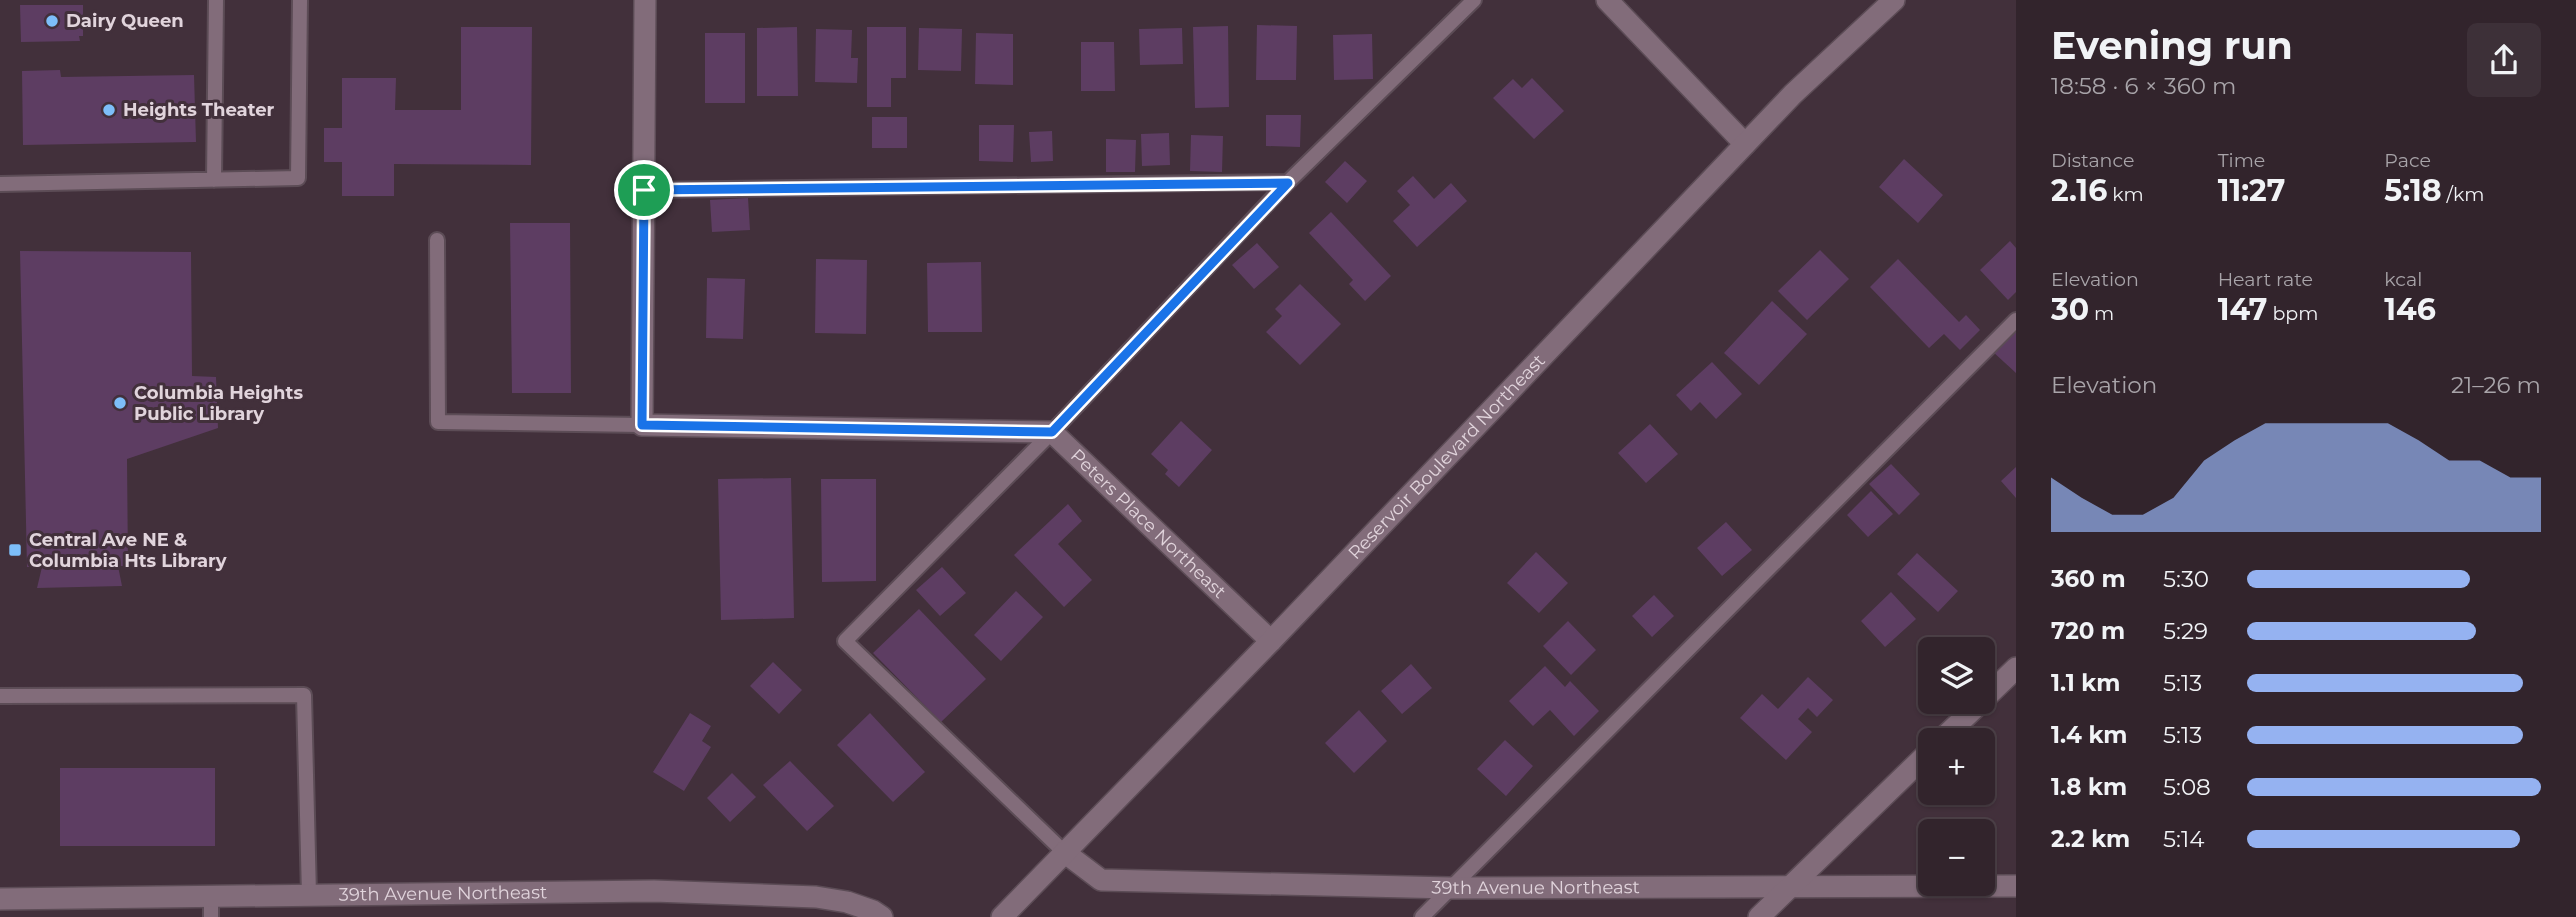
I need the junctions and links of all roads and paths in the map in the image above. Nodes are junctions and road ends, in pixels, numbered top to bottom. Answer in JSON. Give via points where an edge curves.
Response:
{"nodes":[{"id":1,"x":216,"y":0,"type":"edge"},
{"id":2,"x":300,"y":0,"type":"edge"},
{"id":3,"x":645,"y":0,"type":"edge"},
{"id":4,"x":1474,"y":0,"type":"edge"},
{"id":5,"x":1607,"y":0,"type":"edge"},
{"id":6,"x":1894,"y":0,"type":"edge"},
{"id":7,"x":1745,"y":144,"type":"junction"},
{"id":8,"x":214,"y":180,"type":"junction"},
{"id":9,"x":1288,"y":183,"type":"junction"},
{"id":10,"x":0,"y":184,"type":"edge"},
{"id":11,"x":644,"y":190,"type":"junction"},
{"id":12,"x":437,"y":240,"type":"dead end"},
{"id":13,"x":2016,"y":320,"type":"edge"},
{"id":14,"x":642,"y":425,"type":"junction"},
{"id":15,"x":1052,"y":432,"type":"junction"},
{"id":16,"x":1271,"y":641,"type":"junction"},
{"id":17,"x":2016,"y":668,"type":"edge"},
{"id":18,"x":1995,"y":688,"type":"edge"},
{"id":19,"x":0,"y":696,"type":"edge"},
{"id":20,"x":1968,"y":714,"type":"edge"},
{"id":21,"x":1954,"y":728,"type":"edge"},
{"id":22,"x":1918,"y":763,"type":"edge"},
{"id":23,"x":1064,"y":852,"type":"junction"},
{"id":24,"x":2016,"y":886,"type":"edge"},
{"id":25,"x":1451,"y":888,"type":"junction"},
{"id":26,"x":1789,"y":888,"type":"junction"},
{"id":27,"x":309,"y":895,"type":"junction"},
{"id":28,"x":0,"y":899,"type":"edge"},
{"id":29,"x":211,"y":907,"type":"edge"},
{"id":30,"x":882,"y":917,"type":"edge"},
{"id":31,"x":1002,"y":917,"type":"edge"},
{"id":32,"x":1422,"y":917,"type":"edge"},
{"id":33,"x":1759,"y":917,"type":"edge"}],
"edges":[{"from":1,"to":8,"type":"lane"},
{"from":2,"to":8,"type":"lane","via":[[298,178]]},
{"from":3,"to":11,"type":"street"},
{"from":4,"to":9,"type":"lane"},
{"from":5,"to":7,"type":"street"},
{"from":6,"to":7,"type":"street","name":"Reservoir Boulevard Northeast"},
{"from":7,"to":16,"type":"street","name":"Reservoir Boulevard Northeast"},
{"from":8,"to":10,"type":"lane"},
{"from":9,"to":11,"type":"lane"},
{"from":9,"to":15,"type":"lane"},
{"from":11,"to":14,"type":"street"},
{"from":12,"to":14,"type":"lane","via":[[438,422]]},
{"from":13,"to":25,"type":"lane"},
{"from":14,"to":15,"type":"street"},
{"from":15,"to":16,"type":"street","name":"Peters Place Northeast"},
{"from":15,"to":23,"type":"lane","via":[[845,641]]},
{"from":16,"to":23,"type":"street","name":"Reservoir Boulevard Northeast"},
{"from":17,"to":18,"type":"street"},
{"from":19,"to":27,"type":"lane","via":[[304,695]]},
{"from":20,"to":21,"type":"street"},
{"from":22,"to":26,"type":"street"},
{"from":23,"to":25,"type":"street","name":"39th Avenue Northeast","via":[[1101,880]]},
{"from":23,"to":31,"type":"street","name":"Reservoir Boulevard Northeast"},
{"from":24,"to":26,"type":"street","name":"39th Avenue Northeast"},
{"from":25,"to":26,"type":"street","name":"39th Avenue Northeast"},
{"from":25,"to":32,"type":"lane"},
{"from":26,"to":33,"type":"street"},
{"from":27,"to":29,"type":"street","name":"39th Avenue Northeast"},
{"from":27,"to":30,"type":"street","name":"39th Avenue Northeast","via":[[654,891],[816,897],[847,902]]},
{"from":28,"to":29,"type":"street","name":"39th Avenue Northeast"}]}
